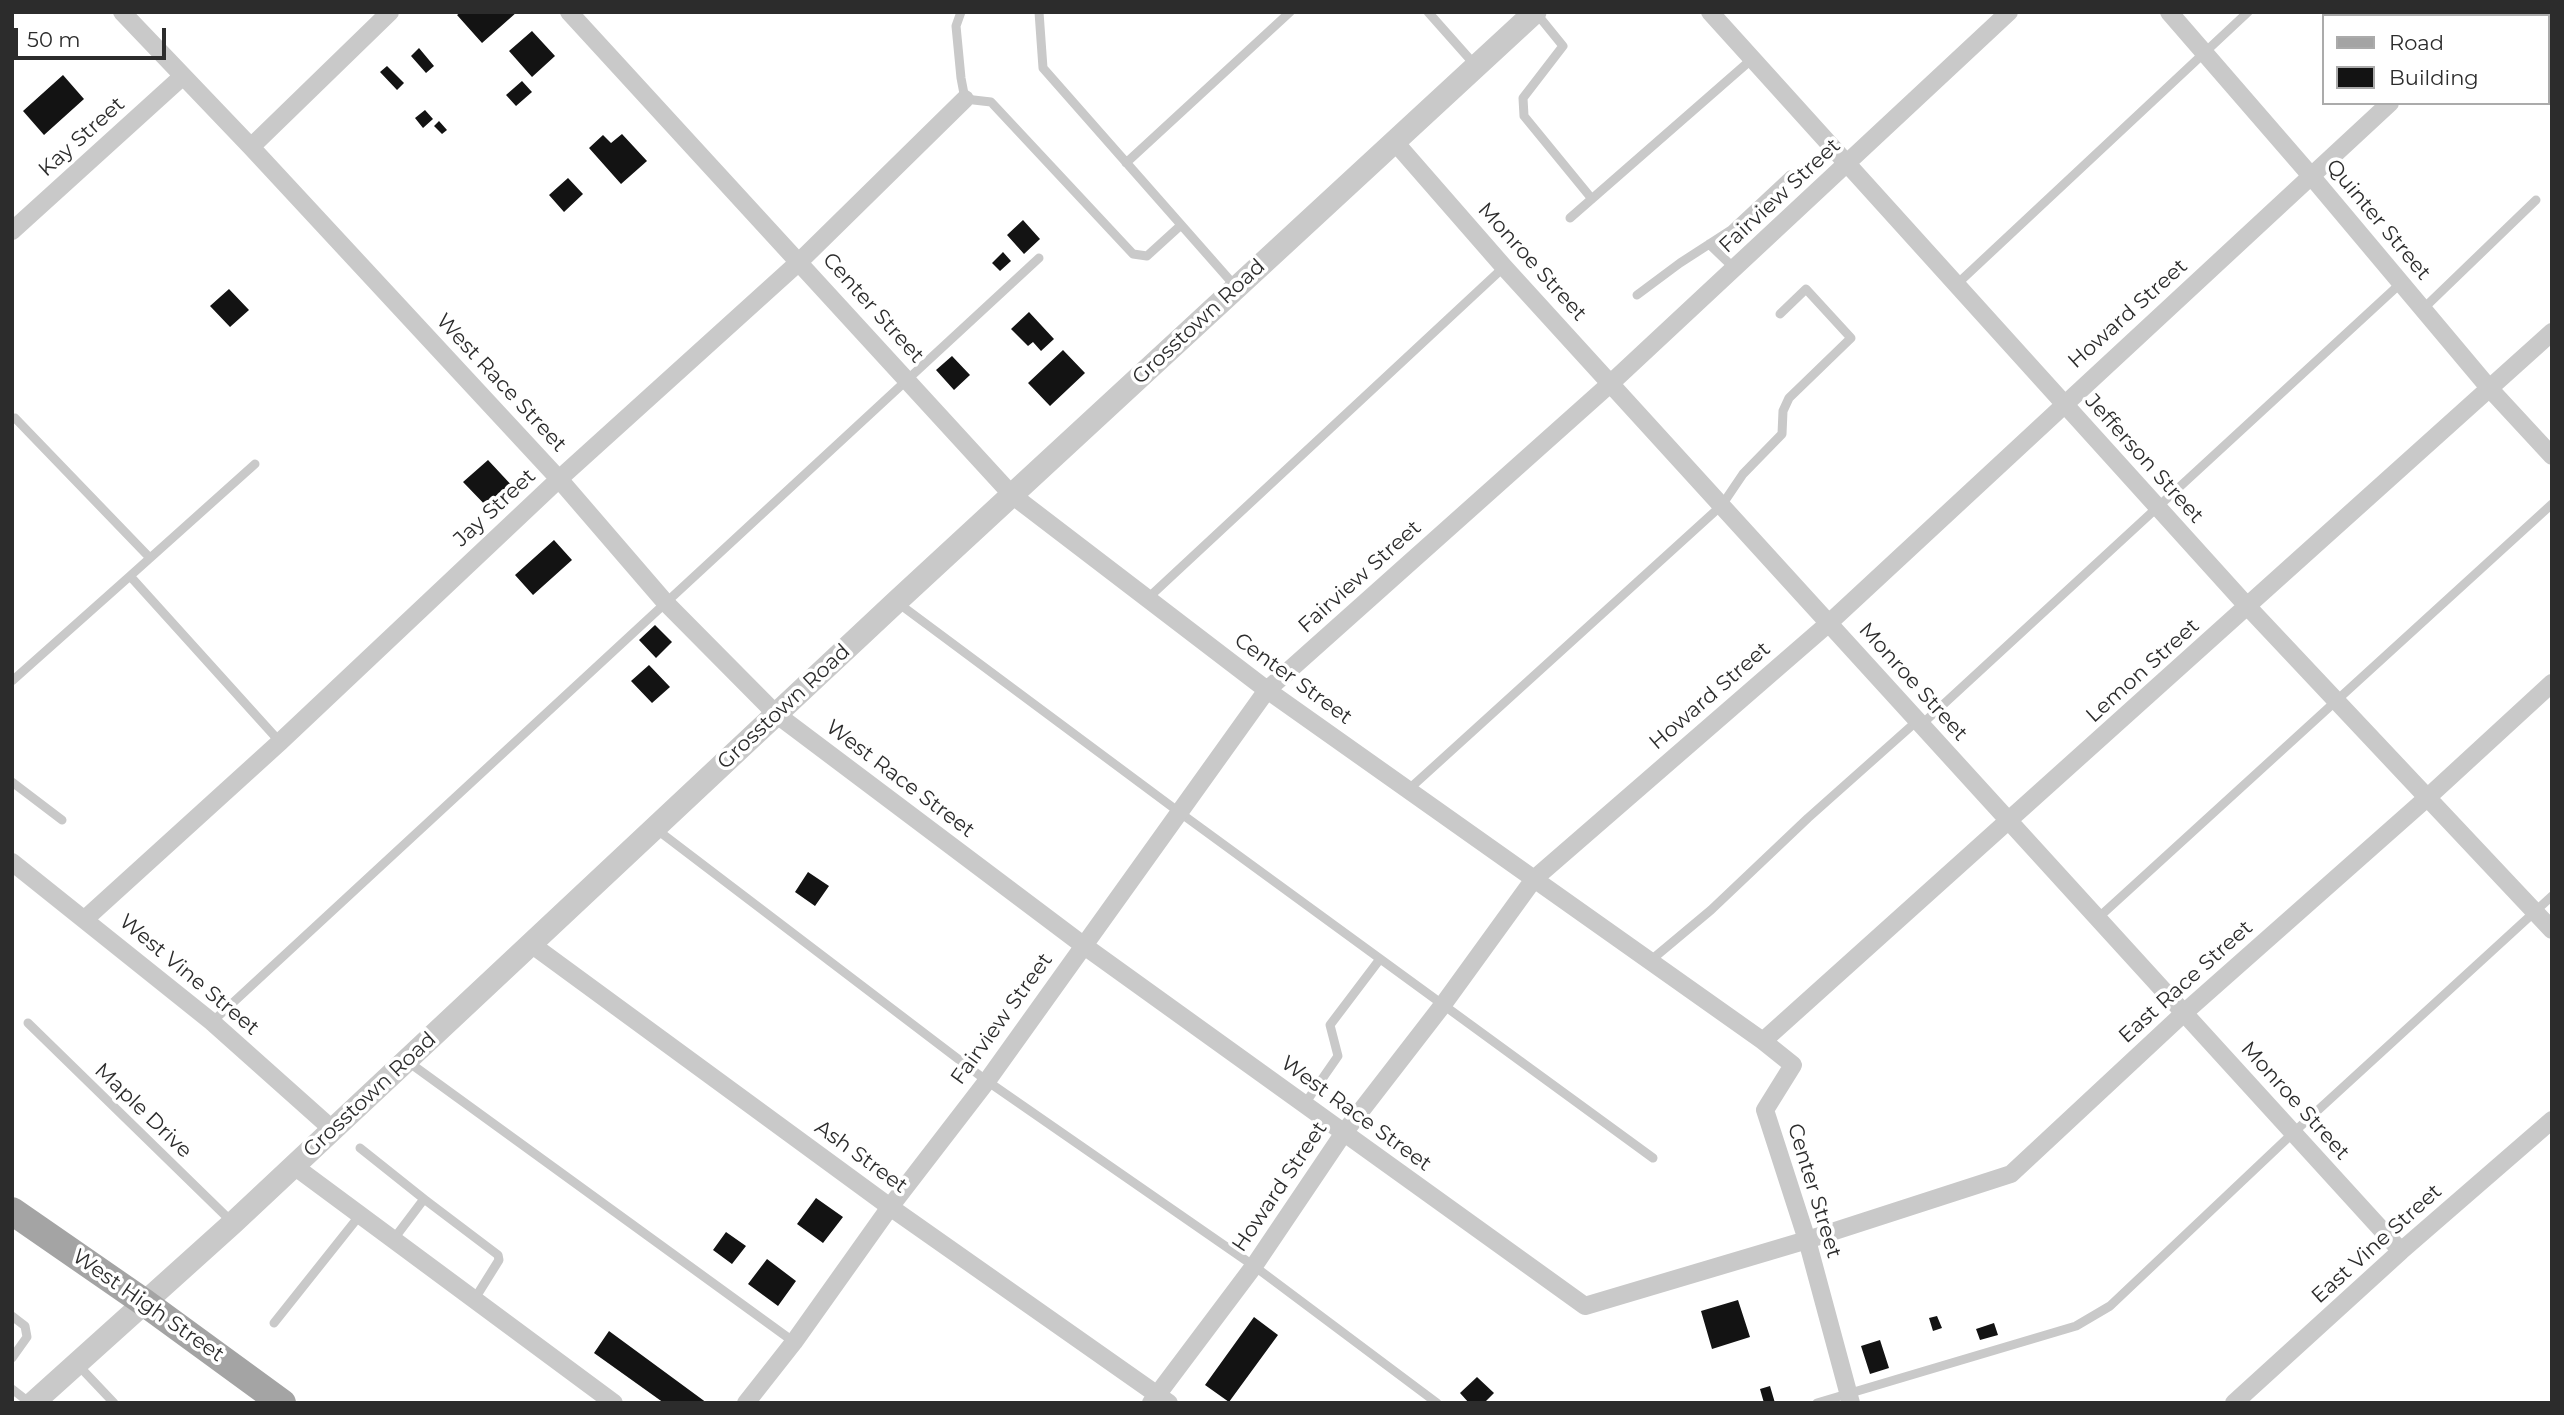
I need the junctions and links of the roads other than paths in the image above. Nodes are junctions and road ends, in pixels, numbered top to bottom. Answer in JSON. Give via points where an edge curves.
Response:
{"nodes":[{"id":1,"x":122,"y":12,"type":"edge"},
{"id":2,"x":390,"y":12,"type":"edge"},
{"id":3,"x":569,"y":12,"type":"edge"},
{"id":4,"x":961,"y":12,"type":"edge"},
{"id":5,"x":1039,"y":12,"type":"edge"},
{"id":6,"x":1290,"y":12,"type":"edge"},
{"id":7,"x":1428,"y":12,"type":"edge"},
{"id":8,"x":1535,"y":12,"type":"edge"},
{"id":9,"x":1710,"y":12,"type":"edge"},
{"id":10,"x":2009,"y":12,"type":"edge"},
{"id":11,"x":2169,"y":12,"type":"edge"},
{"id":12,"x":2248,"y":12,"type":"edge"},
{"id":13,"x":2205,"y":53,"type":"junction"},
{"id":14,"x":1752,"y":60,"type":"junction"},
{"id":15,"x":1475,"y":65,"type":"junction"},
{"id":16,"x":183,"y":76,"type":"junction"},
{"id":17,"x":965,"y":99,"type":"junction"},
{"id":18,"x":2388,"y":105,"type":"edge"},
{"id":19,"x":1394,"y":141,"type":"junction"},
{"id":20,"x":251,"y":147,"type":"junction"},
{"id":21,"x":1126,"y":163,"type":"junction"},
{"id":22,"x":1847,"y":166,"type":"junction"},
{"id":23,"x":1790,"y":175,"type":"dead end"},
{"id":24,"x":2312,"y":177,"type":"junction"},
{"id":25,"x":1592,"y":199,"type":"junction"},
{"id":26,"x":2536,"y":200,"type":"dead end"},
{"id":27,"x":1570,"y":218,"type":"dead end"},
{"id":28,"x":1180,"y":226,"type":"junction"},
{"id":29,"x":12,"y":231,"type":"edge"},
{"id":30,"x":1709,"y":244,"type":"junction"},
{"id":31,"x":1039,"y":258,"type":"dead end"},
{"id":32,"x":799,"y":262,"type":"junction"},
{"id":33,"x":1504,"y":267,"type":"junction"},
{"id":34,"x":1735,"y":269,"type":"junction"},
{"id":35,"x":2401,"y":283,"type":"junction"},
{"id":36,"x":1956,"y":285,"type":"junction"},
{"id":37,"x":1236,"y":288,"type":"junction"},
{"id":38,"x":1637,"y":295,"type":"dead end"},
{"id":39,"x":2423,"y":309,"type":"junction"},
{"id":40,"x":1780,"y":314,"type":"dead end"},
{"id":41,"x":2552,"y":332,"type":"edge"},
{"id":42,"x":908,"y":381,"type":"junction"},
{"id":43,"x":1611,"y":383,"type":"junction"},
{"id":44,"x":2490,"y":389,"type":"junction"},
{"id":45,"x":2063,"y":404,"type":"junction"},
{"id":46,"x":15,"y":418,"type":"dead end"},
{"id":47,"x":2552,"y":456,"type":"edge"},
{"id":48,"x":255,"y":464,"type":"dead end"},
{"id":49,"x":559,"y":479,"type":"junction"},
{"id":50,"x":1012,"y":495,"type":"junction"},
{"id":51,"x":2552,"y":504,"type":"edge"},
{"id":52,"x":1722,"y":505,"type":"junction"},
{"id":53,"x":2157,"y":508,"type":"junction"},
{"id":54,"x":149,"y":558,"type":"junction"},
{"id":55,"x":130,"y":576,"type":"junction"},
{"id":56,"x":1147,"y":600,"type":"junction"},
{"id":57,"x":665,"y":602,"type":"junction"},
{"id":58,"x":897,"y":602,"type":"junction"},
{"id":59,"x":2248,"y":607,"type":"junction"},
{"id":60,"x":1829,"y":623,"type":"junction"},
{"id":61,"x":12,"y":681,"type":"edge"},
{"id":62,"x":2552,"y":682,"type":"edge"},
{"id":63,"x":1267,"y":690,"type":"junction"},
{"id":64,"x":2335,"y":699,"type":"junction"},
{"id":65,"x":776,"y":714,"type":"junction"},
{"id":66,"x":1919,"y":723,"type":"junction"},
{"id":67,"x":280,"y":742,"type":"junction"},
{"id":68,"x":12,"y":782,"type":"edge"},
{"id":69,"x":1408,"y":790,"type":"junction"},
{"id":70,"x":2428,"y":797,"type":"junction"},
{"id":71,"x":1179,"y":812,"type":"junction"},
{"id":72,"x":62,"y":820,"type":"dead end"},
{"id":73,"x":2008,"y":823,"type":"junction"},
{"id":74,"x":654,"y":828,"type":"junction"},
{"id":75,"x":12,"y":862,"type":"edge"},
{"id":76,"x":1534,"y":879,"type":"junction"},
{"id":77,"x":2552,"y":896,"type":"edge"},
{"id":78,"x":2535,"y":911,"type":"junction"},
{"id":79,"x":2098,"y":918,"type":"junction"},
{"id":80,"x":85,"y":919,"type":"junction"},
{"id":81,"x":2552,"y":930,"type":"edge"},
{"id":82,"x":531,"y":944,"type":"junction"},
{"id":83,"x":1083,"y":945,"type":"junction"},
{"id":84,"x":1380,"y":959,"type":"junction"},
{"id":85,"x":1650,"y":961,"type":"junction"},
{"id":86,"x":1443,"y":1006,"type":"junction"},
{"id":87,"x":2185,"y":1012,"type":"junction"},
{"id":88,"x":28,"y":1023,"type":"dead end"},
{"id":89,"x":212,"y":1023,"type":"junction"},
{"id":90,"x":1763,"y":1041,"type":"junction"},
{"id":91,"x":406,"y":1061,"type":"junction"},
{"id":92,"x":987,"y":1081,"type":"junction"},
{"id":93,"x":1304,"y":1105,"type":"junction"},
{"id":94,"x":2552,"y":1120,"type":"edge"},
{"id":95,"x":332,"y":1129,"type":"junction"},
{"id":96,"x":2293,"y":1133,"type":"junction"},
{"id":97,"x":1343,"y":1134,"type":"junction"},
{"id":98,"x":360,"y":1148,"type":"dead end"},
{"id":99,"x":1653,"y":1158,"type":"dead end"},
{"id":100,"x":294,"y":1166,"type":"junction"},
{"id":101,"x":424,"y":1199,"type":"junction"},
{"id":102,"x":890,"y":1207,"type":"junction"},
{"id":103,"x":12,"y":1211,"type":"edge"},
{"id":104,"x":359,"y":1215,"type":"junction"},
{"id":105,"x":233,"y":1223,"type":"junction"},
{"id":106,"x":393,"y":1240,"type":"junction"},
{"id":107,"x":1807,"y":1240,"type":"junction"},
{"id":108,"x":2401,"y":1251,"type":"junction"},
{"id":109,"x":1254,"y":1266,"type":"junction"},
{"id":110,"x":474,"y":1300,"type":"junction"},
{"id":111,"x":145,"y":1303,"type":"junction"},
{"id":112,"x":12,"y":1316,"type":"edge"},
{"id":113,"x":274,"y":1323,"type":"dead end"},
{"id":114,"x":793,"y":1342,"type":"junction"},
{"id":115,"x":12,"y":1358,"type":"edge"},
{"id":116,"x":76,"y":1364,"type":"junction"},
{"id":117,"x":12,"y":1389,"type":"edge"},
{"id":118,"x":1850,"y":1398,"type":"edge"},
{"id":119,"x":1159,"y":1400,"type":"edge"},
{"id":120,"x":1820,"y":1402,"type":"edge"},
{"id":121,"x":31,"y":1403,"type":"edge"},
{"id":122,"x":114,"y":1403,"type":"edge"},
{"id":123,"x":282,"y":1403,"type":"edge"},
{"id":124,"x":614,"y":1403,"type":"edge"},
{"id":125,"x":746,"y":1403,"type":"edge"},
{"id":126,"x":1437,"y":1403,"type":"edge"},
{"id":127,"x":2234,"y":1403,"type":"edge"}],
"edges":[{"from":1,"to":16,"type":"street","name":"West Race Street"},
{"from":2,"to":20,"type":"street"},
{"from":3,"to":32,"type":"street","name":"Center Street"},
{"from":4,"to":17,"type":"lane","via":[[956,26]]},
{"from":5,"to":21,"type":"lane","via":[[1044,68]]},
{"from":6,"to":21,"type":"lane"},
{"from":7,"to":15,"type":"lane"},
{"from":8,"to":15,"type":"street","name":"Grosstown Road"},
{"from":8,"to":25,"type":"lane","via":[[1563,46],[1523,98],[1524,116]]},
{"from":9,"to":14,"type":"street","name":"Jefferson Street"},
{"from":10,"to":22,"type":"street","name":"Fairview Street"},
{"from":11,"to":13,"type":"street","name":"Quinter Street"},
{"from":12,"to":13,"type":"lane"},
{"from":13,"to":24,"type":"street","name":"Quinter Street"},
{"from":13,"to":36,"type":"lane"},
{"from":14,"to":22,"type":"street","name":"Jefferson Street"},
{"from":14,"to":25,"type":"lane"},
{"from":15,"to":19,"type":"street","name":"Grosstown Road"},
{"from":16,"to":20,"type":"street","name":"West Race Street"},
{"from":16,"to":29,"type":"street","name":"Kay Street"},
{"from":17,"to":28,"type":"lane","via":[[991,102],[1133,254],[1147,256]]},
{"from":17,"to":32,"type":"street","name":"Jay Street"},
{"from":18,"to":24,"type":"street","name":"Howard Street"},
{"from":19,"to":33,"type":"street","name":"Monroe Street"},
{"from":19,"to":37,"type":"street","name":"Grosstown Road"},
{"from":20,"to":49,"type":"street","name":"West Race Street"},
{"from":21,"to":28,"type":"lane"},
{"from":22,"to":34,"type":"street","name":"Fairview Street"},
{"from":22,"to":36,"type":"street","name":"Jefferson Street"},
{"from":23,"to":30,"type":"lane","via":[[1731,230]]},
{"from":24,"to":35,"type":"street","name":"Quinter Street"},
{"from":24,"to":45,"type":"street","name":"Howard Street"},
{"from":25,"to":27,"type":"lane"},
{"from":26,"to":39,"type":"lane"},
{"from":28,"to":37,"type":"lane"},
{"from":30,"to":34,"type":"lane"},
{"from":30,"to":38,"type":"lane"},
{"from":31,"to":42,"type":"lane"},
{"from":32,"to":42,"type":"street","name":"Center Street"},
{"from":32,"to":49,"type":"street","name":"Jay Street"},
{"from":33,"to":43,"type":"street","name":"Monroe Street"},
{"from":33,"to":56,"type":"lane"},
{"from":34,"to":43,"type":"street","name":"Fairview Street"},
{"from":35,"to":39,"type":"street","name":"Quinter Street"},
{"from":35,"to":53,"type":"lane"},
{"from":36,"to":45,"type":"street","name":"Jefferson Street"},
{"from":37,"to":50,"type":"street","name":"Grosstown Road"},
{"from":39,"to":44,"type":"street","name":"Quinter Street"},
{"from":40,"to":52,"type":"lane","via":[[1805,289],[1851,338],[1789,398],[1782,435],[1743,474]]},
{"from":41,"to":44,"type":"street","name":"Lemon Street"},
{"from":42,"to":50,"type":"street","name":"Center Street"},
{"from":42,"to":57,"type":"lane"},
{"from":43,"to":52,"type":"street","name":"Monroe Street"},
{"from":43,"to":63,"type":"street","name":"Fairview Street"},
{"from":44,"to":47,"type":"street","name":"Quinter Street"},
{"from":44,"to":59,"type":"street","name":"Lemon Street"},
{"from":45,"to":53,"type":"street","name":"Jefferson Street"},
{"from":45,"to":60,"type":"street","name":"Howard Street"},
{"from":46,"to":54,"type":"lane"},
{"from":48,"to":54,"type":"lane"},
{"from":49,"to":57,"type":"street","name":"West Race Street"},
{"from":49,"to":67,"type":"street","name":"Jay Street"},
{"from":50,"to":56,"type":"street","name":"Center Street"},
{"from":50,"to":58,"type":"street","name":"Grosstown Road"},
{"from":51,"to":64,"type":"lane"},
{"from":52,"to":60,"type":"street","name":"Monroe Street"},
{"from":52,"to":69,"type":"lane"},
{"from":53,"to":59,"type":"street","name":"Jefferson Street"},
{"from":53,"to":66,"type":"lane"},
{"from":54,"to":55,"type":"lane"},
{"from":55,"to":61,"type":"lane"},
{"from":55,"to":67,"type":"lane"},
{"from":56,"to":63,"type":"street","name":"Center Street"},
{"from":57,"to":65,"type":"street","name":"West Race Street"},
{"from":57,"to":89,"type":"lane"},
{"from":58,"to":65,"type":"street","name":"Grosstown Road"},
{"from":58,"to":71,"type":"lane"},
{"from":59,"to":64,"type":"street","name":"Jefferson Street"},
{"from":59,"to":73,"type":"street","name":"Lemon Street"},
{"from":60,"to":66,"type":"street","name":"Monroe Street"},
{"from":60,"to":76,"type":"street","name":"Howard Street"},
{"from":62,"to":70,"type":"street","name":"East Race Street"},
{"from":63,"to":69,"type":"street","name":"Center Street"},
{"from":63,"to":71,"type":"street","name":"Fairview Street"},
{"from":64,"to":70,"type":"street","name":"Jefferson Street"},
{"from":64,"to":79,"type":"lane"},
{"from":65,"to":74,"type":"street","name":"Grosstown Road"},
{"from":65,"to":83,"type":"street","name":"West Race Street"},
{"from":66,"to":73,"type":"street","name":"Monroe Street"},
{"from":66,"to":85,"type":"lane"},
{"from":67,"to":80,"type":"street","name":"Jay Street"},
{"from":68,"to":72,"type":"lane"},
{"from":69,"to":76,"type":"street","name":"Center Street"},
{"from":70,"to":78,"type":"street","name":"Jefferson Street"},
{"from":70,"to":87,"type":"street","name":"East Race Street"},
{"from":71,"to":83,"type":"street","name":"Fairview Street"},
{"from":71,"to":84,"type":"lane"},
{"from":73,"to":79,"type":"street","name":"Monroe Street"},
{"from":73,"to":90,"type":"street","name":"Lemon Street"},
{"from":74,"to":82,"type":"street","name":"Grosstown Road"},
{"from":74,"to":92,"type":"lane"},
{"from":75,"to":80,"type":"street","name":"West Vine Street"},
{"from":76,"to":85,"type":"street","name":"Center Street"},
{"from":76,"to":86,"type":"street","name":"Howard Street"},
{"from":77,"to":78,"type":"lane"},
{"from":78,"to":81,"type":"street","name":"Jefferson Street"},
{"from":78,"to":96,"type":"lane"},
{"from":79,"to":87,"type":"street","name":"Monroe Street"},
{"from":80,"to":89,"type":"street","name":"West Vine Street"},
{"from":82,"to":91,"type":"street","name":"Grosstown Road"},
{"from":82,"to":102,"type":"street","name":"Ash Street"},
{"from":83,"to":92,"type":"street","name":"Fairview Street"},
{"from":83,"to":93,"type":"street","name":"West Race Street"},
{"from":84,"to":86,"type":"lane"},
{"from":84,"to":93,"type":"lane","via":[[1330,1025],[1338,1056]]},
{"from":85,"to":90,"type":"street","name":"Center Street"},
{"from":86,"to":97,"type":"street","name":"Howard Street"},
{"from":86,"to":99,"type":"lane"},
{"from":87,"to":96,"type":"street","name":"Monroe Street"},
{"from":87,"to":107,"type":"street","name":"East Race Street","via":[[2011,1174]]},
{"from":88,"to":105,"type":"lane","name":"Maple Drive"},
{"from":89,"to":95,"type":"street","name":"West Vine Street"},
{"from":90,"to":107,"type":"street","name":"Center Street","via":[[1793,1065],[1765,1111]]},
{"from":91,"to":95,"type":"street","name":"Grosstown Road"},
{"from":91,"to":114,"type":"lane"},
{"from":92,"to":102,"type":"street","name":"Fairview Street"},
{"from":92,"to":109,"type":"lane"},
{"from":93,"to":97,"type":"street","name":"West Race Street"},
{"from":94,"to":108,"type":"street","name":"East Vine Street"},
{"from":95,"to":100,"type":"street","name":"Grosstown Road"},
{"from":96,"to":108,"type":"street","name":"Monroe Street"},
{"from":96,"to":118,"type":"lane","via":[[2110,1306],[2076,1326]]},
{"from":97,"to":107,"type":"street","name":"West Race Street","via":[[1585,1306]]},
{"from":97,"to":109,"type":"street","name":"Howard Street"},
{"from":98,"to":101,"type":"lane"},
{"from":100,"to":104,"type":"street"},
{"from":100,"to":105,"type":"street","name":"Grosstown Road"},
{"from":101,"to":106,"type":"lane"},
{"from":101,"to":110,"type":"lane","via":[[498,1255]]},
{"from":102,"to":114,"type":"street","name":"Fairview Street"},
{"from":102,"to":119,"type":"street","name":"Ash Street"},
{"from":103,"to":111,"type":"main road","name":"West High Street"},
{"from":104,"to":106,"type":"street"},
{"from":104,"to":113,"type":"lane"},
{"from":105,"to":111,"type":"street","name":"Grosstown Road"},
{"from":106,"to":110,"type":"street"},
{"from":107,"to":118,"type":"street","name":"Center Street"},
{"from":108,"to":127,"type":"street","name":"East Vine Street"},
{"from":109,"to":119,"type":"street","name":"Howard Street"},
{"from":109,"to":126,"type":"lane"},
{"from":110,"to":124,"type":"street"},
{"from":111,"to":116,"type":"street","name":"Grosstown Road"},
{"from":111,"to":123,"type":"main road","name":"West High Street"},
{"from":112,"to":115,"type":"lane","via":[[25,1325],[27,1337]]},
{"from":114,"to":125,"type":"street","name":"Fairview Street"},
{"from":116,"to":121,"type":"street","name":"Grosstown Road"},
{"from":116,"to":122,"type":"lane"},
{"from":117,"to":121,"type":"lane"},
{"from":118,"to":120,"type":"lane"}]}
